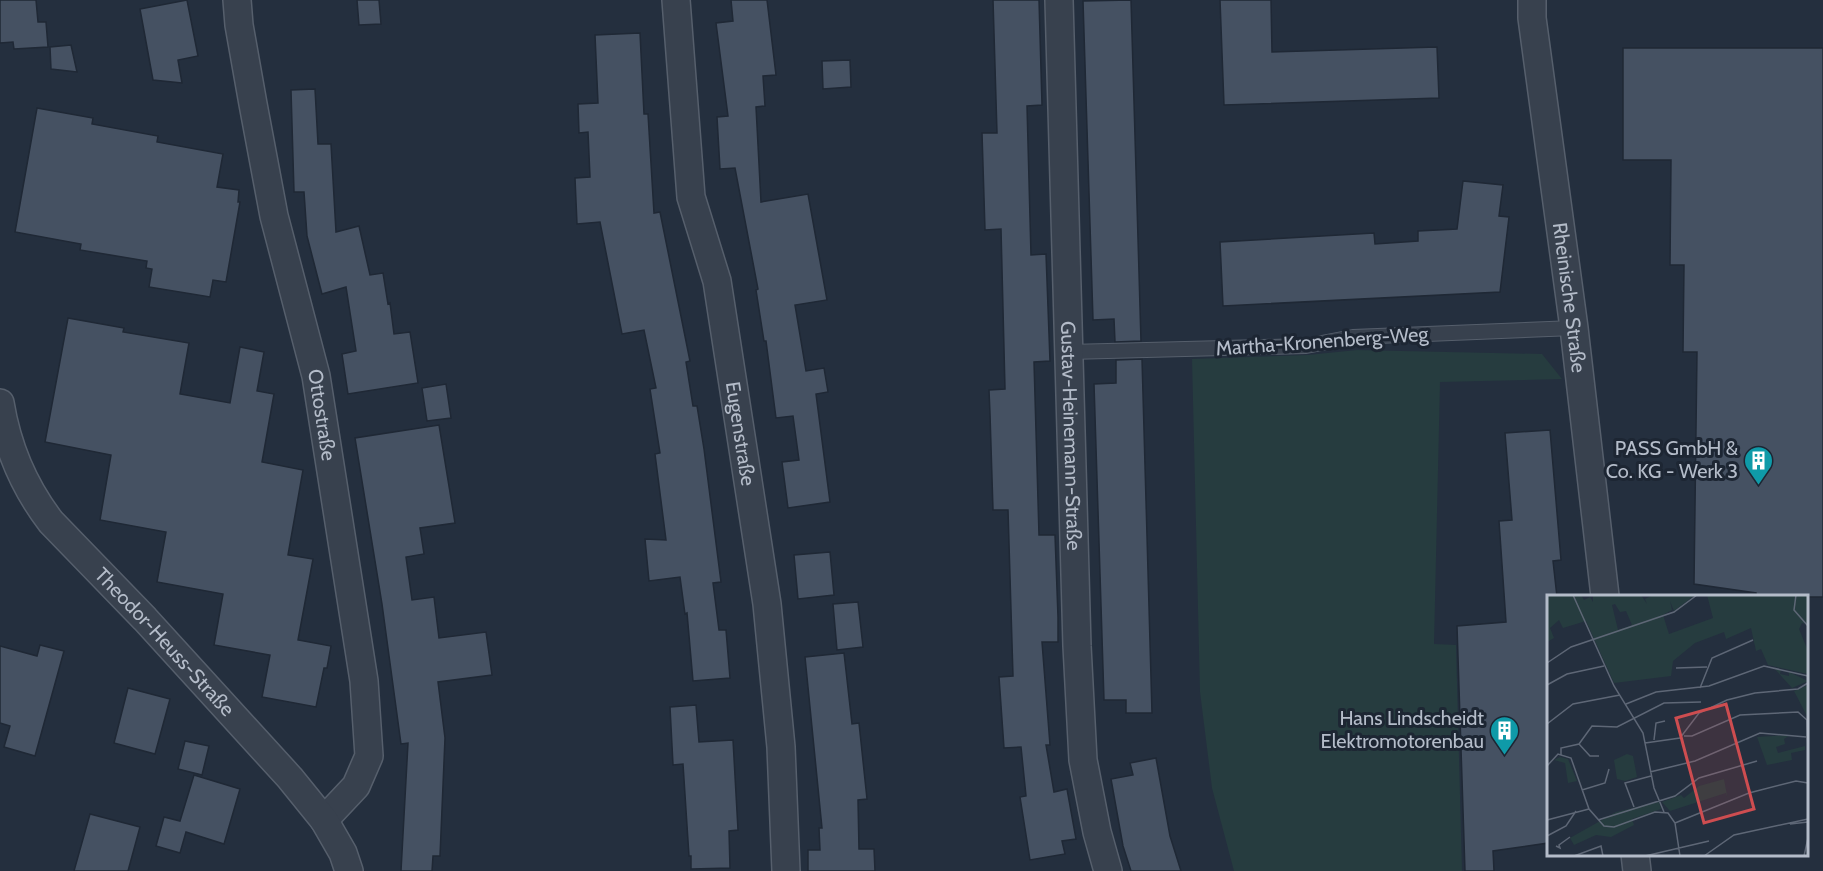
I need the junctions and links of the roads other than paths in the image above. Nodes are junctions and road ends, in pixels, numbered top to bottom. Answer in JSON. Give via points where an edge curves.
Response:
{"nodes":[{"id":1,"x":237,"y":0,"type":"edge"},
{"id":2,"x":676,"y":0,"type":"edge"},
{"id":3,"x":1059,"y":0,"type":"edge"},
{"id":4,"x":1532,"y":0,"type":"edge"},
{"id":5,"x":1574,"y":328,"type":"junction"},
{"id":6,"x":1069,"y":352,"type":"junction"},
{"id":7,"x":0,"y":403,"type":"edge"},
{"id":8,"x":1605,"y":595,"type":"edge"},
{"id":9,"x":324,"y":820,"type":"junction"},
{"id":10,"x":1635,"y":856,"type":"edge"},
{"id":11,"x":349,"y":871,"type":"edge"},
{"id":12,"x":786,"y":871,"type":"edge"},
{"id":13,"x":1108,"y":871,"type":"edge"},
{"id":14,"x":1636,"y":871,"type":"edge"}],
"edges":[{"from":1,"to":9,"type":"street","name":"Ottostraße","via":[[274,216],[316,376],[364,681],[369,756],[356,786]]},
{"from":2,"to":12,"type":"street","name":"Eugenstraße","via":[[691,197],[717,281],[767,604],[781,747]]},
{"from":3,"to":6,"type":"street","name":"Gustav-Heinemann-Straße"},
{"from":4,"to":5,"type":"street","name":"Rheinische Straße"},
{"from":5,"to":6,"type":"lane","name":"Martha-Kronenberg-Weg","via":[[1353,337],[1306,346]]},
{"from":5,"to":8,"type":"street","name":"Rheinische Straße"},
{"from":6,"to":13,"type":"street","name":"Gustav-Heinemann-Straße","via":[[1083,760]]},
{"from":7,"to":9,"type":"street","name":"Theodor-Heuss-Straße","via":[[8,440],[37,505],[137,610]]},
{"from":9,"to":11,"type":"street","name":"Theodor-Heuss-Straße"},
{"from":10,"to":14,"type":"street"}]}
